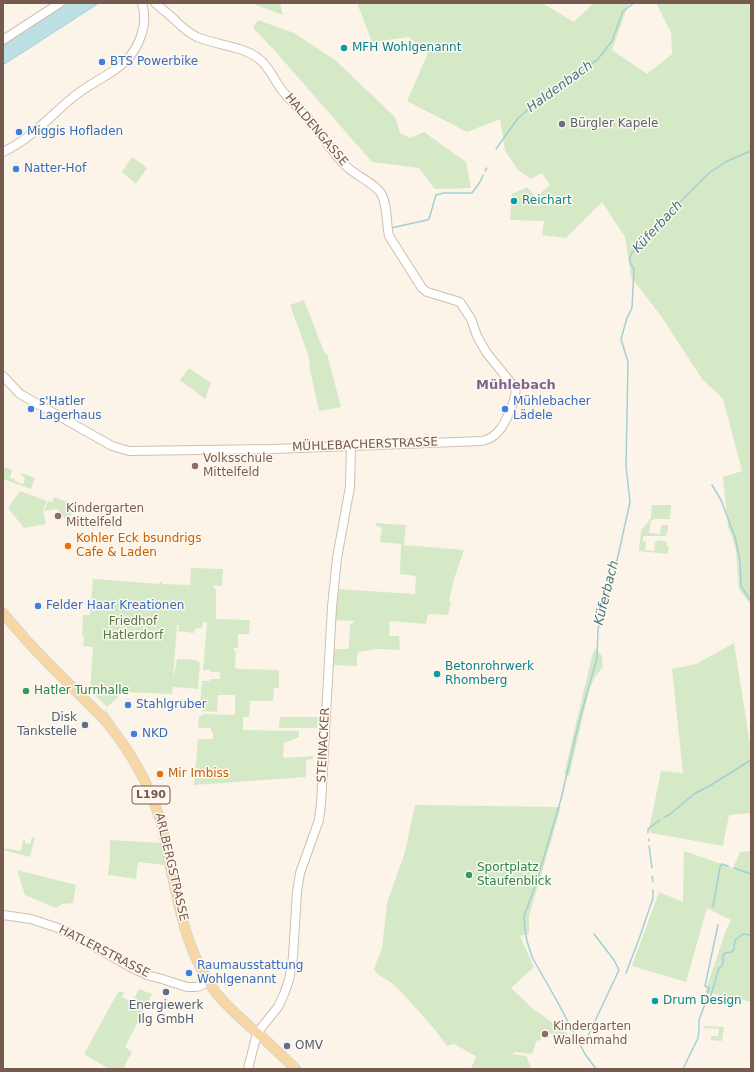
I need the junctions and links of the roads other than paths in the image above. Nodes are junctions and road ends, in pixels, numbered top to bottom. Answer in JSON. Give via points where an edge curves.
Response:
{"nodes":[{"id":1,"x":60,"y":3,"type":"edge"},
{"id":2,"x":142,"y":3,"type":"edge"},
{"id":3,"x":154,"y":3,"type":"edge"},
{"id":4,"x":3,"y":40,"type":"edge"},
{"id":5,"x":3,"y":152,"type":"edge"},
{"id":6,"x":3,"y":376,"type":"edge"},
{"id":7,"x":510,"y":382,"type":"joint"},
{"id":8,"x":351,"y":446,"type":"junction"},
{"id":9,"x":3,"y":613,"type":"edge"},
{"id":10,"x":3,"y":914,"type":"edge"},
{"id":11,"x":209,"y":981,"type":"junction"},
{"id":12,"x":257,"y":1033,"type":"junction"},
{"id":13,"x":248,"y":1069,"type":"edge"},
{"id":14,"x":296,"y":1069,"type":"edge"}],
"edges":[{"from":1,"to":4,"type":"street"},
{"from":2,"to":5,"type":"street","via":[[145,15],[142,31],[136,49],[127,60],[116,70],[73,97],[32,134]]},
{"from":3,"to":7,"type":"street","name":"HALDENGASSE","via":[[193,35],[245,51],[267,66],[280,87],[338,158],[379,191],[384,199],[390,236],[422,288],[427,292],[460,302],[486,352]]},
{"from":6,"to":8,"type":"street","name":"MÜHLEBACHERSTRASSE","via":[[20,394],[112,446],[129,452]]},
{"from":7,"to":8,"type":"street","name":"MÜHLEBACHERSTRASSE","via":[[515,388],[515,397],[505,424],[490,440]]},
{"from":8,"to":12,"type":"street","name":"STEINACKER","via":[[350,487],[337,558],[332,607],[319,820],[300,873],[289,980],[278,1007]]},
{"from":9,"to":11,"type":"main road","name":"ARLBERGSTRASSE","number":"L190","via":[[27,642],[108,724],[142,773],[161,822],[187,935]]},
{"from":10,"to":11,"type":"street","name":"HATLERSTRASSE","via":[[12,914],[64,930],[147,975],[188,987],[200,986]]},
{"from":11,"to":12,"type":"main road","name":"ARLBERGSTRASSE","number":"L190","via":[[232,1010]]},
{"from":12,"to":13,"type":"street"},
{"from":12,"to":14,"type":"main road","number":"L190"}]}
